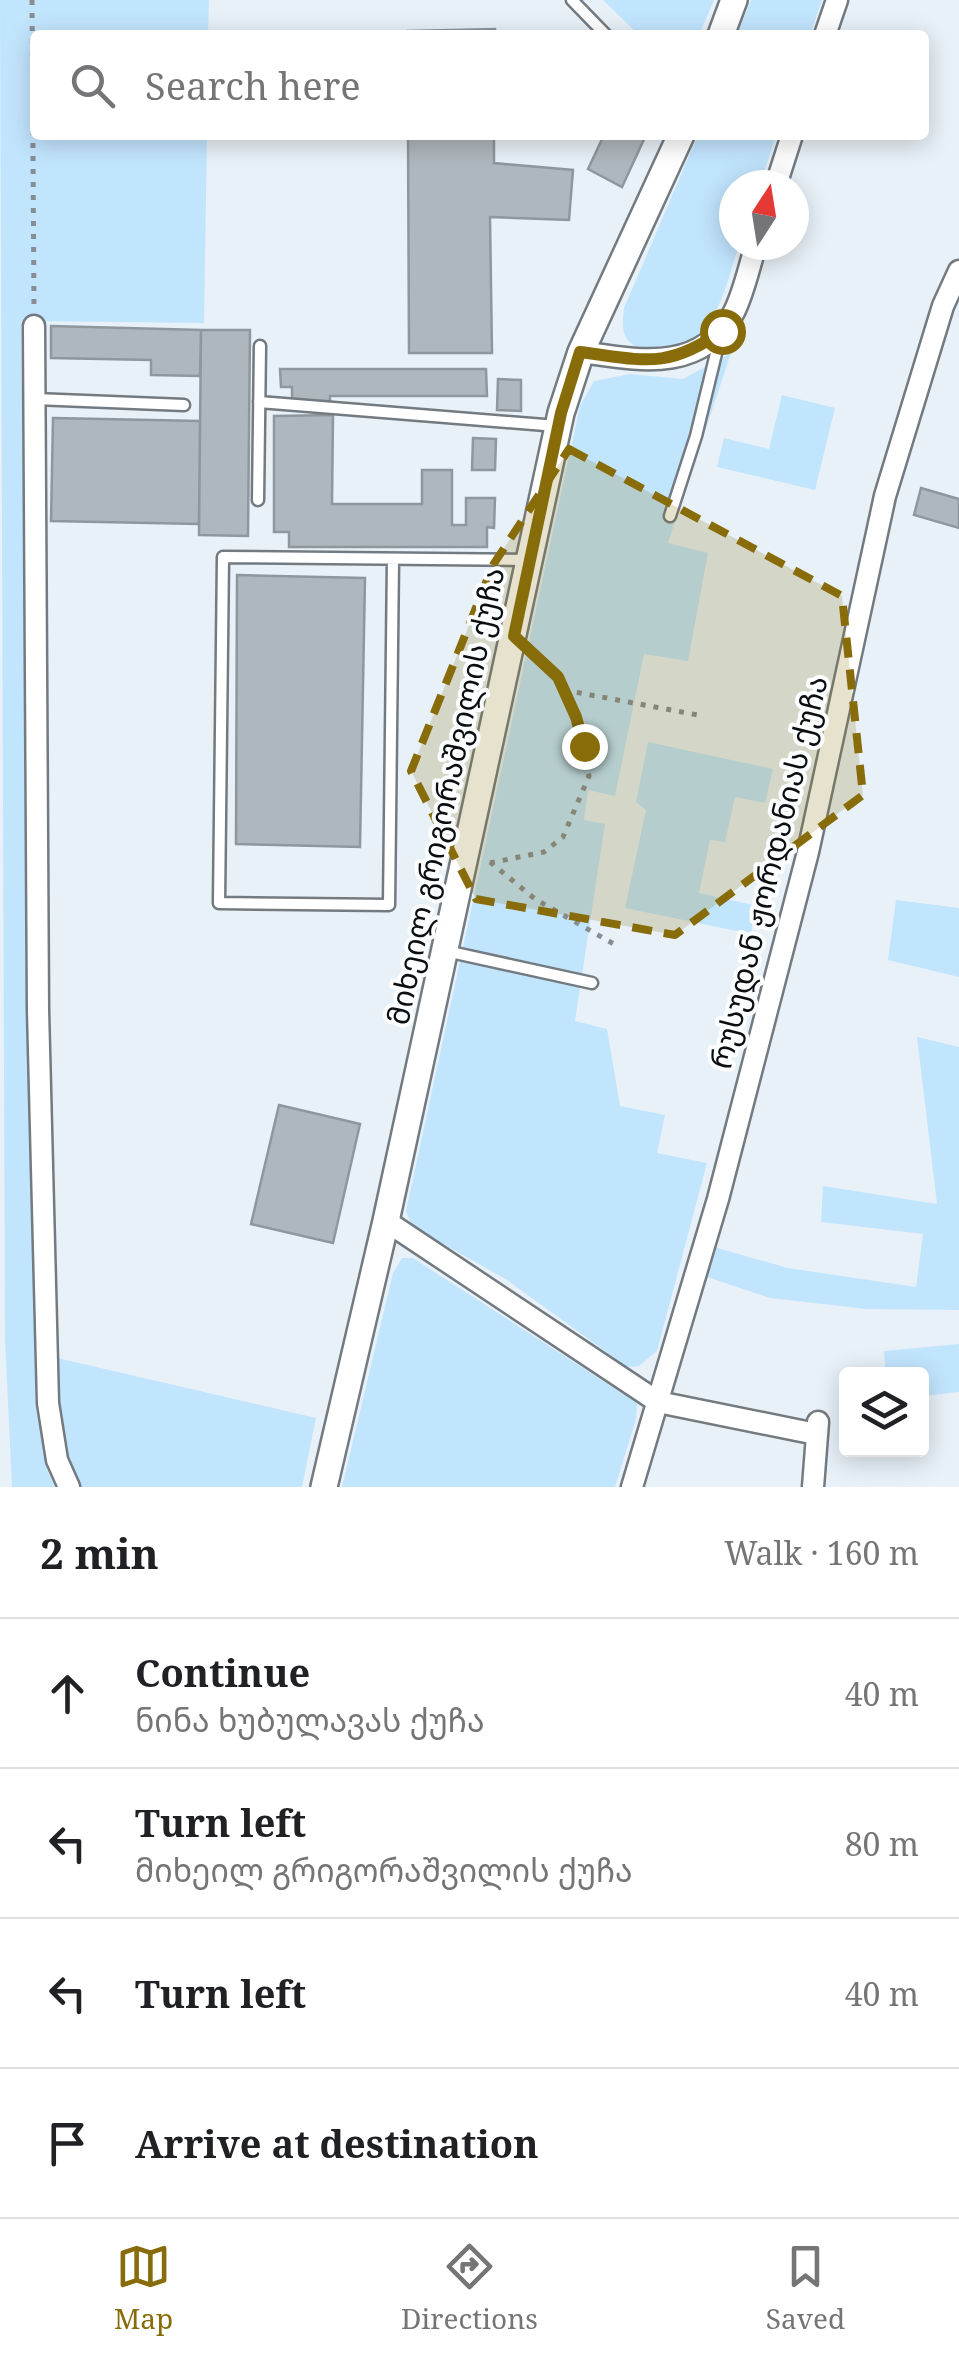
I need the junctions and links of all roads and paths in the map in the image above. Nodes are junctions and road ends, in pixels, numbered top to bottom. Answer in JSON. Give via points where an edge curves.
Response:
{"nodes":[{"id":1,"x":32,"y":0,"type":"edge"},
{"id":2,"x":572,"y":0,"type":"edge"},
{"id":3,"x":734,"y":0,"type":"edge"},
{"id":4,"x":836,"y":0,"type":"edge"},
{"id":5,"x":32,"y":30,"type":"edge"},
{"id":6,"x":601,"y":30,"type":"edge"},
{"id":7,"x":723,"y":30,"type":"edge"},
{"id":8,"x":827,"y":30,"type":"edge"},
{"id":9,"x":33,"y":140,"type":"edge"},
{"id":10,"x":678,"y":140,"type":"edge"},
{"id":11,"x":790,"y":140,"type":"edge"},
{"id":12,"x":781,"y":170,"type":"edge"},
{"id":13,"x":751,"y":260,"type":"edge"},
{"id":14,"x":959,"y":271,"type":"edge"},
{"id":15,"x":34,"y":326,"type":"joint"},
{"id":16,"x":722,"y":331,"type":"junction"},
{"id":17,"x":260,"y":346,"type":"dead end"},
{"id":18,"x":580,"y":352,"type":"junction"},
{"id":19,"x":34,"y":399,"type":"junction"},
{"id":20,"x":259,"y":402,"type":"junction"},
{"id":21,"x":184,"y":405,"type":"dead end"},
{"id":22,"x":558,"y":426,"type":"junction"},
{"id":23,"x":258,"y":500,"type":"dead end"},
{"id":24,"x":670,"y":516,"type":"dead end"},
{"id":25,"x":392,"y":560,"type":"junction"},
{"id":26,"x":530,"y":560,"type":"junction"},
{"id":27,"x":514,"y":636,"type":"junction"},
{"id":28,"x":564,"y":690,"type":"junction"},
{"id":29,"x":698,"y":715,"type":"dead end"},
{"id":30,"x":468,"y":844,"type":"junction"},
{"id":31,"x":490,"y":863,"type":"junction"},
{"id":32,"x":618,"y":947,"type":"dead end"},
{"id":33,"x":445,"y":951,"type":"junction"},
{"id":34,"x":592,"y":983,"type":"dead end"},
{"id":35,"x":386,"y":1221,"type":"junction"},
{"id":36,"x":658,"y":1402,"type":"junction"},
{"id":37,"x":69,"y":1487,"type":"edge"},
{"id":38,"x":324,"y":1487,"type":"edge"},
{"id":39,"x":632,"y":1487,"type":"edge"},
{"id":40,"x":813,"y":1487,"type":"edge"}],
"edges":[{"from":1,"to":5,"type":"path"},
{"from":2,"to":6,"type":"lane"},
{"from":3,"to":7,"type":"street"},
{"from":4,"to":8,"type":"street"},
{"from":9,"to":15,"type":"path"},
{"from":10,"to":18,"type":"street","name":"მიხეილ გრიგორაშვილის ქუჩა"},
{"from":11,"to":12,"type":"street"},
{"from":13,"to":16,"type":"street"},
{"from":14,"to":36,"type":"street","name":"რუსუდან ჟორდანიას ქუჩა","via":[[885,496],[808,852]]},
{"from":15,"to":19,"type":"street"},
{"from":16,"to":18,"type":"street","via":[[698,348],[652,362]]},
{"from":16,"to":24,"type":"lane"},
{"from":17,"to":20,"type":"lane"},
{"from":18,"to":22,"type":"street","name":"მიხეილ გრიგორაშვილის ქუჩა"},
{"from":19,"to":21,"type":"lane"},
{"from":19,"to":37,"type":"street","via":[[48,1403],[57,1460]]},
{"from":20,"to":22,"type":"lane"},
{"from":20,"to":23,"type":"lane"},
{"from":22,"to":26,"type":"street","name":"მიხეილ გრიგორაშვილის ქუჩა"},
{"from":25,"to":25,"type":"lane","via":[[222,556],[219,903],[389,906]]},
{"from":25,"to":26,"type":"lane"},
{"from":26,"to":27,"type":"street","name":"მიხეილ გრიგორაშვილის ქუჩა"},
{"from":27,"to":28,"type":"path"},
{"from":27,"to":30,"type":"street","name":"მიხეილ გრიგორაშვილის ქუჩა"},
{"from":28,"to":29,"type":"path"},
{"from":28,"to":31,"type":"path","via":[[589,776],[563,837],[544,852]]},
{"from":30,"to":31,"type":"path"},
{"from":30,"to":33,"type":"street","name":"მიხეილ გრიგორაშვილის ქუჩა"},
{"from":31,"to":32,"type":"path"},
{"from":33,"to":34,"type":"lane"},
{"from":33,"to":35,"type":"street","name":"მიხეილ გრიგორაშვილის ქუჩა"},
{"from":35,"to":36,"type":"street"},
{"from":35,"to":38,"type":"street","name":"მიხეილ გრიგორაშვილის ქუჩა"},
{"from":36,"to":39,"type":"street","name":"რუსუდან ჟორდანიას ქუჩა"},
{"from":36,"to":40,"type":"street","via":[[817,1427]]}]}
